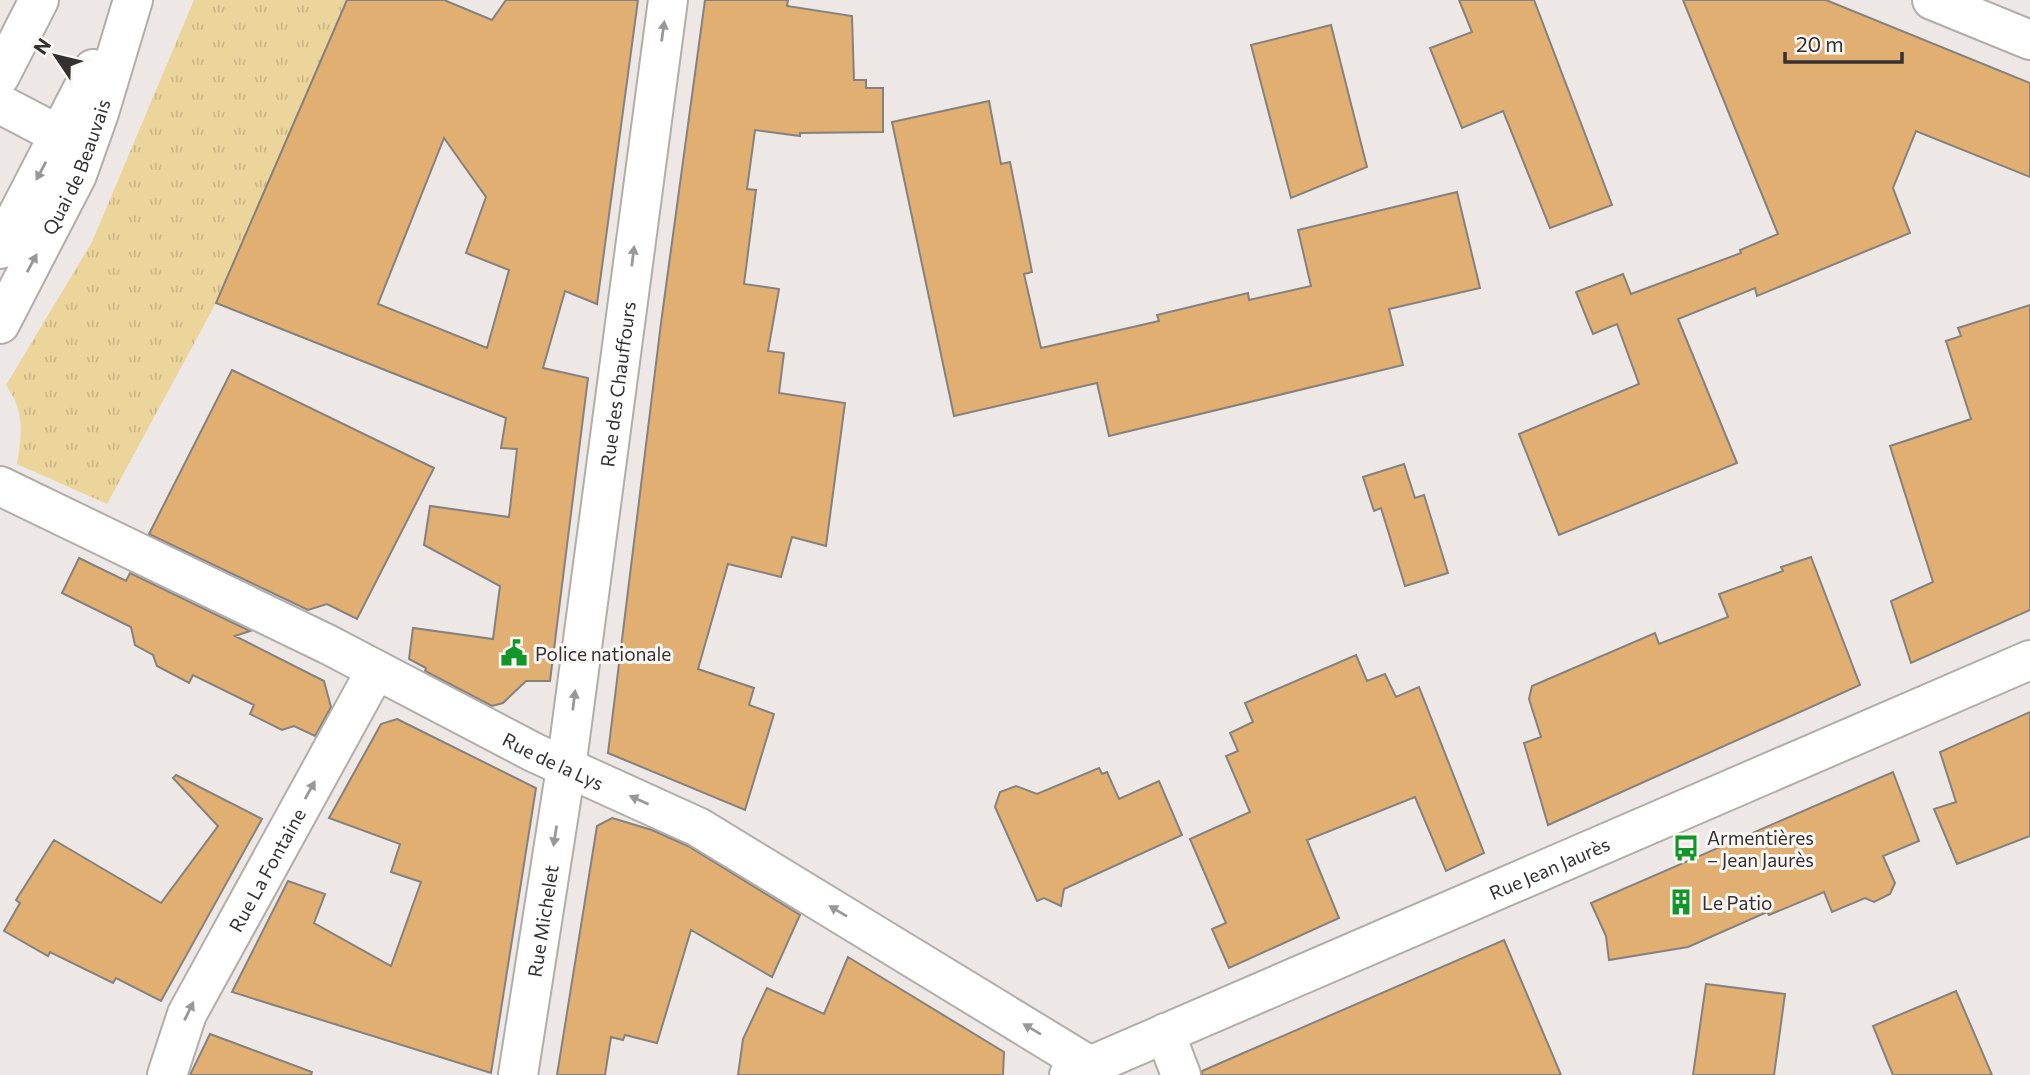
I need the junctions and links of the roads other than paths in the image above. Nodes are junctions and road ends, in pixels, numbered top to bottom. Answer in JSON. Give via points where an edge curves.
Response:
{"nodes":[{"id":1,"x":39,"y":0,"type":"edge"},
{"id":2,"x":125,"y":0,"type":"edge"},
{"id":3,"x":133,"y":0,"type":"edge"},
{"id":4,"x":668,"y":0,"type":"edge"},
{"id":5,"x":1932,"y":0,"type":"edge"},
{"id":6,"x":2030,"y":40,"type":"edge"},
{"id":7,"x":0,"y":76,"type":"edge"},
{"id":8,"x":0,"y":104,"type":"edge"},
{"id":9,"x":73,"y":142,"type":"junction"},
{"id":10,"x":0,"y":249,"type":"edge"},
{"id":11,"x":0,"y":324,"type":"edge"},
{"id":12,"x":0,"y":486,"type":"edge"},
{"id":13,"x":2030,"y":660,"type":"edge"},
{"id":14,"x":376,"y":670,"type":"junction"},
{"id":15,"x":566,"y":768,"type":"junction"},
{"id":16,"x":1165,"y":1033,"type":"junction"},
{"id":17,"x":1079,"y":1070,"type":"edge"},
{"id":18,"x":167,"y":1075,"type":"edge"},
{"id":19,"x":518,"y":1075,"type":"edge"},
{"id":20,"x":1181,"y":1075,"type":"edge"}],
"edges":[{"from":1,"to":7,"type":"street"},
{"from":2,"to":9,"type":"street","name":"Quai de Beauvais"},
{"from":3,"to":9,"type":"street","name":"Quai de Beauvais"},
{"from":15,"to":4,"type":"street","name":"Rue des Chauffours","one_way":true},
{"from":5,"to":6,"type":"street"},
{"from":8,"to":9,"type":"street"},
{"from":9,"to":10,"type":"street","name":"Quai de Beauvais","one_way":true},
{"from":11,"to":9,"type":"street","name":"Quai de Beauvais","one_way":true,"via":[[64,202]]},
{"from":12,"to":14,"type":"street","name":"Rue de la Lys"},
{"from":13,"to":16,"type":"street","name":"Rue Jean Jaurès"},
{"from":14,"to":15,"type":"street","name":"Rue de la Lys"},
{"from":18,"to":14,"type":"street","name":"Rue La Fontaine","one_way":true,"via":[[187,1014]]},
{"from":17,"to":15,"type":"street","name":"Rue de la Lys","one_way":true,"via":[[728,843]]},
{"from":15,"to":19,"type":"street","name":"Rue Michelet","one_way":true},
{"from":16,"to":17,"type":"street","name":"Rue Jean Jaurès"},
{"from":16,"to":20,"type":"street"}]}
